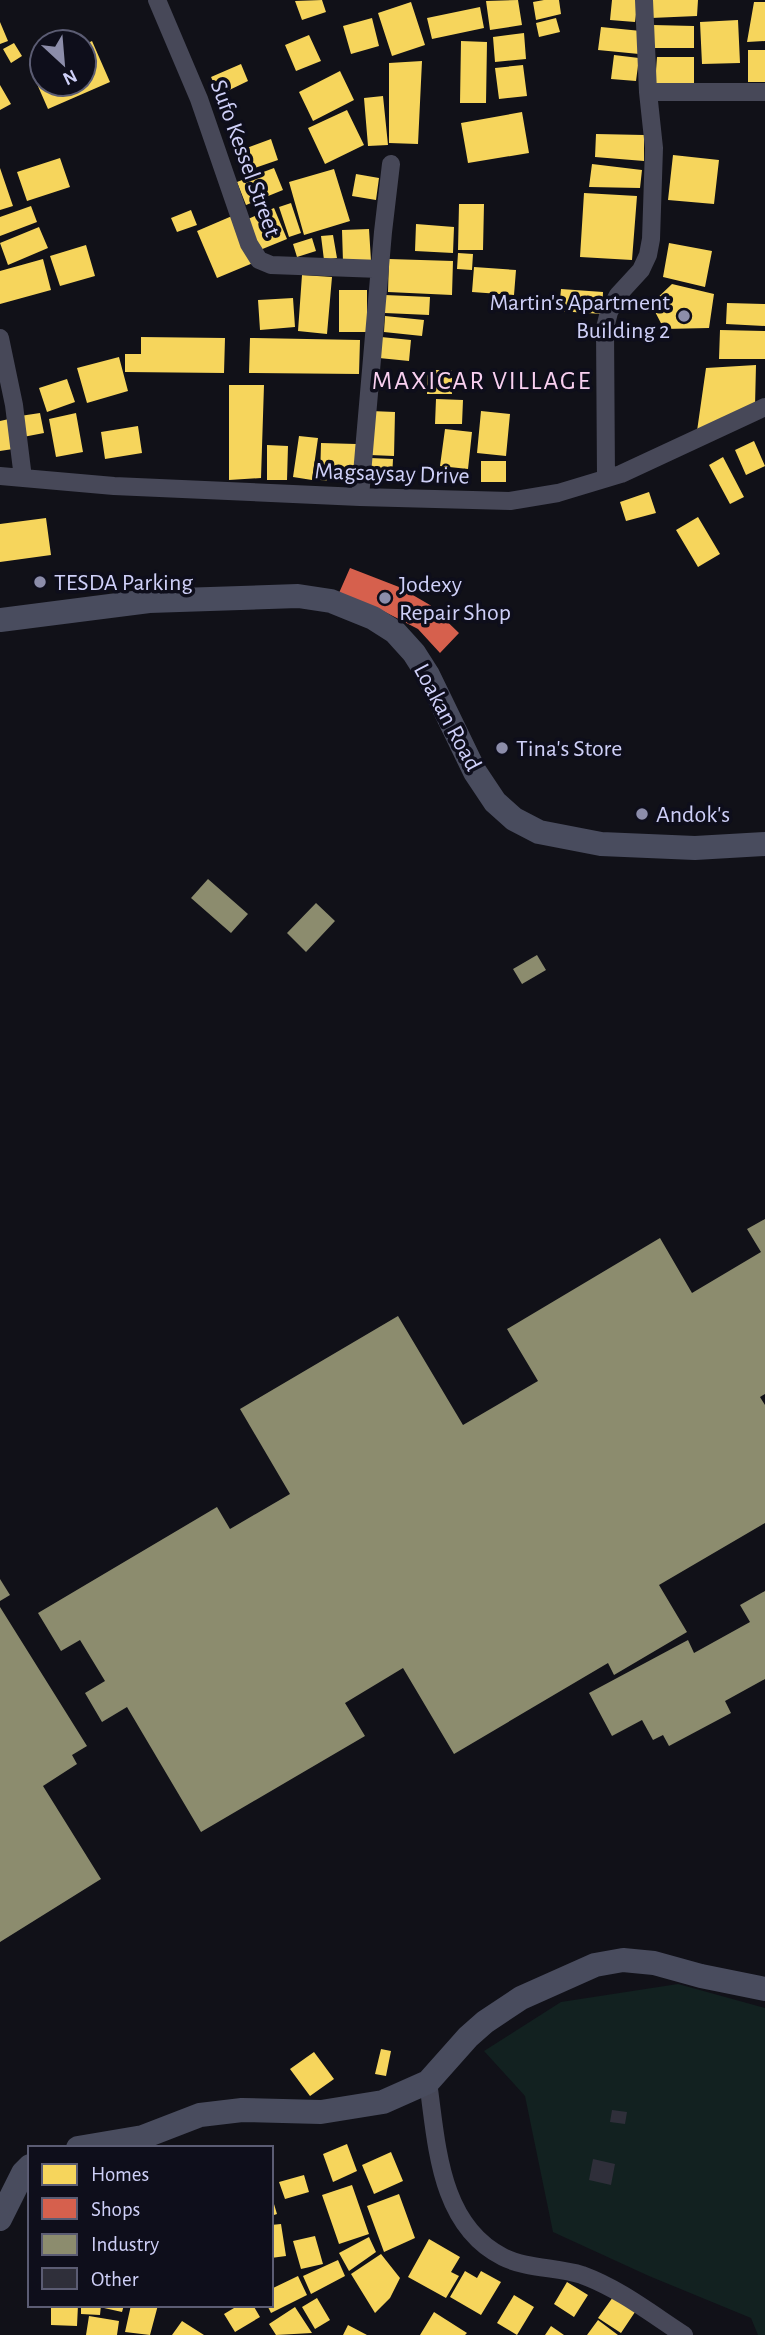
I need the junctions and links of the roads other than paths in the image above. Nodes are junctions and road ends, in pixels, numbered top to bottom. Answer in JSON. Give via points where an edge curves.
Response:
{"nodes":[{"id":1,"x":157,"y":0,"type":"edge"},
{"id":2,"x":644,"y":0,"type":"edge"},
{"id":3,"x":648,"y":92,"type":"junction"},
{"id":4,"x":765,"y":92,"type":"edge"},
{"id":5,"x":391,"y":164,"type":"dead end"},
{"id":6,"x":380,"y":269,"type":"junction"},
{"id":7,"x":0,"y":338,"type":"edge"},
{"id":8,"x":765,"y":407,"type":"edge"},
{"id":9,"x":0,"y":476,"type":"edge"},
{"id":10,"x":23,"y":478,"type":"junction"},
{"id":11,"x":606,"y":478,"type":"junction"},
{"id":12,"x":360,"y":497,"type":"junction"},
{"id":13,"x":0,"y":620,"type":"edge"},
{"id":14,"x":765,"y":844,"type":"edge"},
{"id":15,"x":765,"y":1989,"type":"edge"},
{"id":16,"x":428,"y":2082,"type":"junction"},
{"id":17,"x":90,"y":2146,"type":"edge"},
{"id":18,"x":28,"y":2168,"type":"edge"},
{"id":19,"x":0,"y":2219,"type":"edge"},
{"id":20,"x":684,"y":2335,"type":"edge"}],
"edges":[{"from":1,"to":6,"type":"street","name":"Sufo Kessel Street","via":[[259,260],[271,265]]},
{"from":2,"to":3,"type":"street"},
{"from":3,"to":4,"type":"street"},
{"from":3,"to":11,"type":"street","via":[[654,148],[651,239],[641,270],[609,312]]},
{"from":5,"to":6,"type":"street"},
{"from":6,"to":12,"type":"street"},
{"from":7,"to":10,"type":"street"},
{"from":8,"to":11,"type":"street","name":"Magsaysay Drive"},
{"from":9,"to":10,"type":"street","name":"Magsaysay Drive"},
{"from":10,"to":12,"type":"street","name":"Magsaysay Drive"},
{"from":11,"to":12,"type":"street","name":"Magsaysay Drive","via":[[510,501]]},
{"from":13,"to":14,"type":"main road","name":"Loakan Road","via":[[149,601],[298,596],[331,601],[373,618],[395,632],[414,653],[475,772],[514,820],[539,832],[601,844],[695,848]]},
{"from":15,"to":16,"type":"main road","via":[[654,1963],[623,1960],[595,1965],[521,1998],[485,2022]]},
{"from":16,"to":17,"type":"main road","via":[[383,2102],[321,2112],[242,2110],[200,2115],[143,2137]]},
{"from":16,"to":20,"type":"street","via":[[447,2190],[464,2224],[481,2241],[503,2256],[580,2275],[626,2295]]},
{"from":18,"to":19,"type":"main road"}]}
